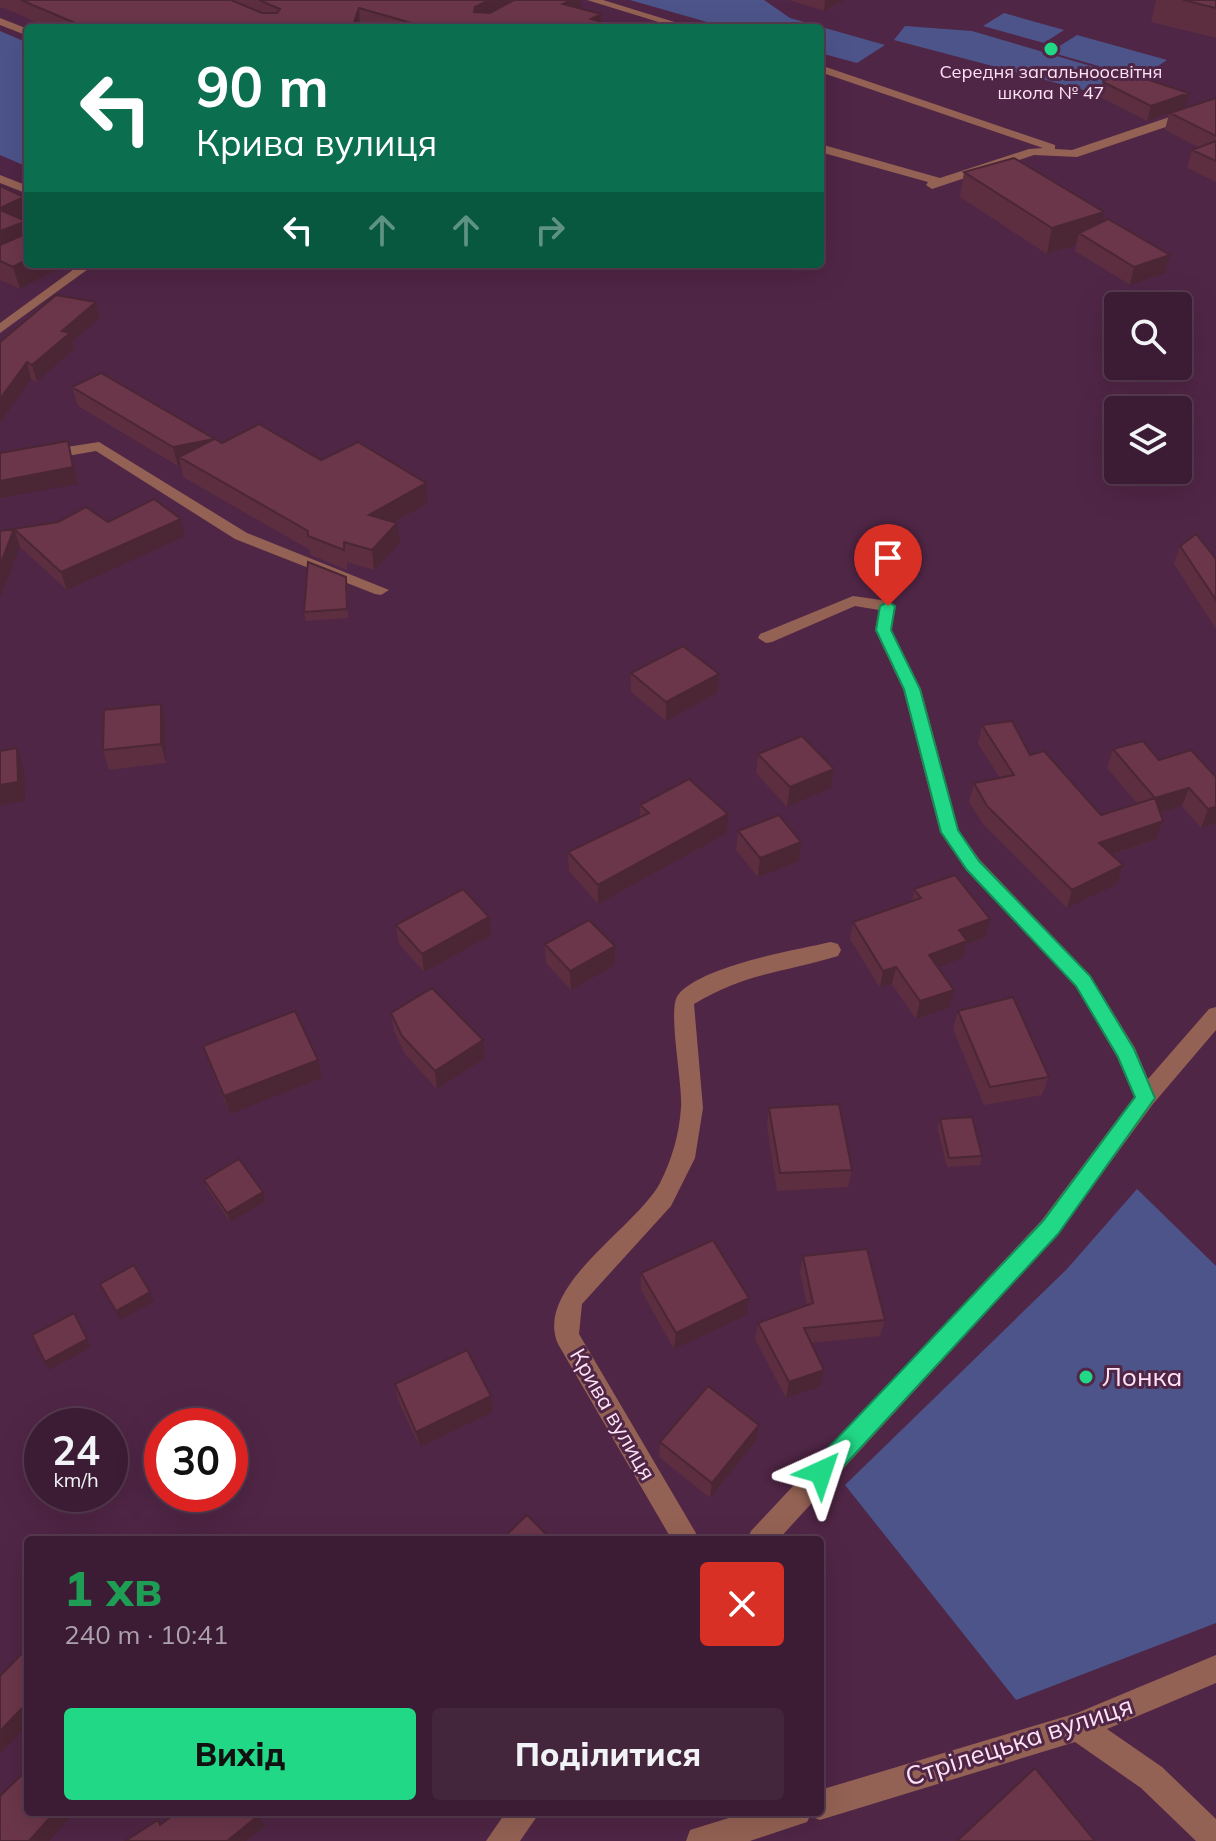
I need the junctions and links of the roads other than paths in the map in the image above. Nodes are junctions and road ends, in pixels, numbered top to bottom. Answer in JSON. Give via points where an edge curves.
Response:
{"nodes":[{"id":1,"x":592,"y":0,"type":"edge"},
{"id":2,"x":0,"y":21,"type":"edge"},
{"id":3,"x":675,"y":24,"type":"edge"},
{"id":4,"x":24,"y":31,"type":"edge"},
{"id":5,"x":824,"y":69,"type":"edge"},
{"id":6,"x":1216,"y":107,"type":"edge"},
{"id":7,"x":824,"y":149,"type":"edge"},
{"id":8,"x":1073,"y":154,"type":"junction"},
{"id":9,"x":0,"y":179,"type":"edge"},
{"id":10,"x":24,"y":188,"type":"edge"},
{"id":11,"x":84,"y":268,"type":"edge"},
{"id":12,"x":0,"y":329,"type":"edge"},
{"id":13,"x":0,"y":458,"type":"edge"},
{"id":14,"x":381,"y":590,"type":"dead end"},
{"id":15,"x":766,"y":638,"type":"dead end"},
{"id":16,"x":831,"y":950,"type":"dead end"},
{"id":17,"x":1216,"y":1015,"type":"edge"},
{"id":18,"x":1145,"y":1098,"type":"junction"},
{"id":19,"x":685,"y":1536,"type":"edge"},
{"id":20,"x":764,"y":1536,"type":"edge"},
{"id":21,"x":1216,"y":1669,"type":"edge"},
{"id":22,"x":1077,"y":1727,"type":"junction"},
{"id":23,"x":824,"y":1804,"type":"edge"},
{"id":24,"x":522,"y":1816,"type":"edge"},
{"id":25,"x":784,"y":1816,"type":"edge"},
{"id":26,"x":1216,"y":1840,"type":"edge"},
{"id":27,"x":501,"y":1841,"type":"edge"},
{"id":28,"x":701,"y":1841,"type":"edge"}],
"edges":[{"from":1,"to":3,"type":"street"},
{"from":2,"to":4,"type":"street"},
{"from":5,"to":8,"type":"street"},
{"from":6,"to":8,"type":"street"},
{"from":7,"to":8,"type":"street","via":[[936,183],[1033,151]]},
{"from":9,"to":10,"type":"street"},
{"from":11,"to":12,"type":"street"},
{"from":13,"to":14,"type":"street","via":[[99,446],[241,536]]},
{"from":15,"to":18,"type":"street","via":[[853,601],[888,606],[883,630],[912,689],[950,832],[973,865],[1083,981],[1127,1054]]},
{"from":16,"to":19,"type":"street","name":"Крива вулиця","via":[[717,980],[686,999],[682,1008],[692,1108],[684,1158],[663,1199],[568,1308],[567,1336]]},
{"from":17,"to":18,"type":"street"},
{"from":18,"to":20,"type":"street","via":[[1050,1227]]},
{"from":21,"to":22,"type":"street","name":"Стрілецька вулиця"},
{"from":22,"to":23,"type":"street","name":"Стрілецька вулиця"},
{"from":22,"to":26,"type":"street","via":[[1121,1751],[1158,1780]]},
{"from":24,"to":27,"type":"street"},
{"from":25,"to":28,"type":"street"}]}
